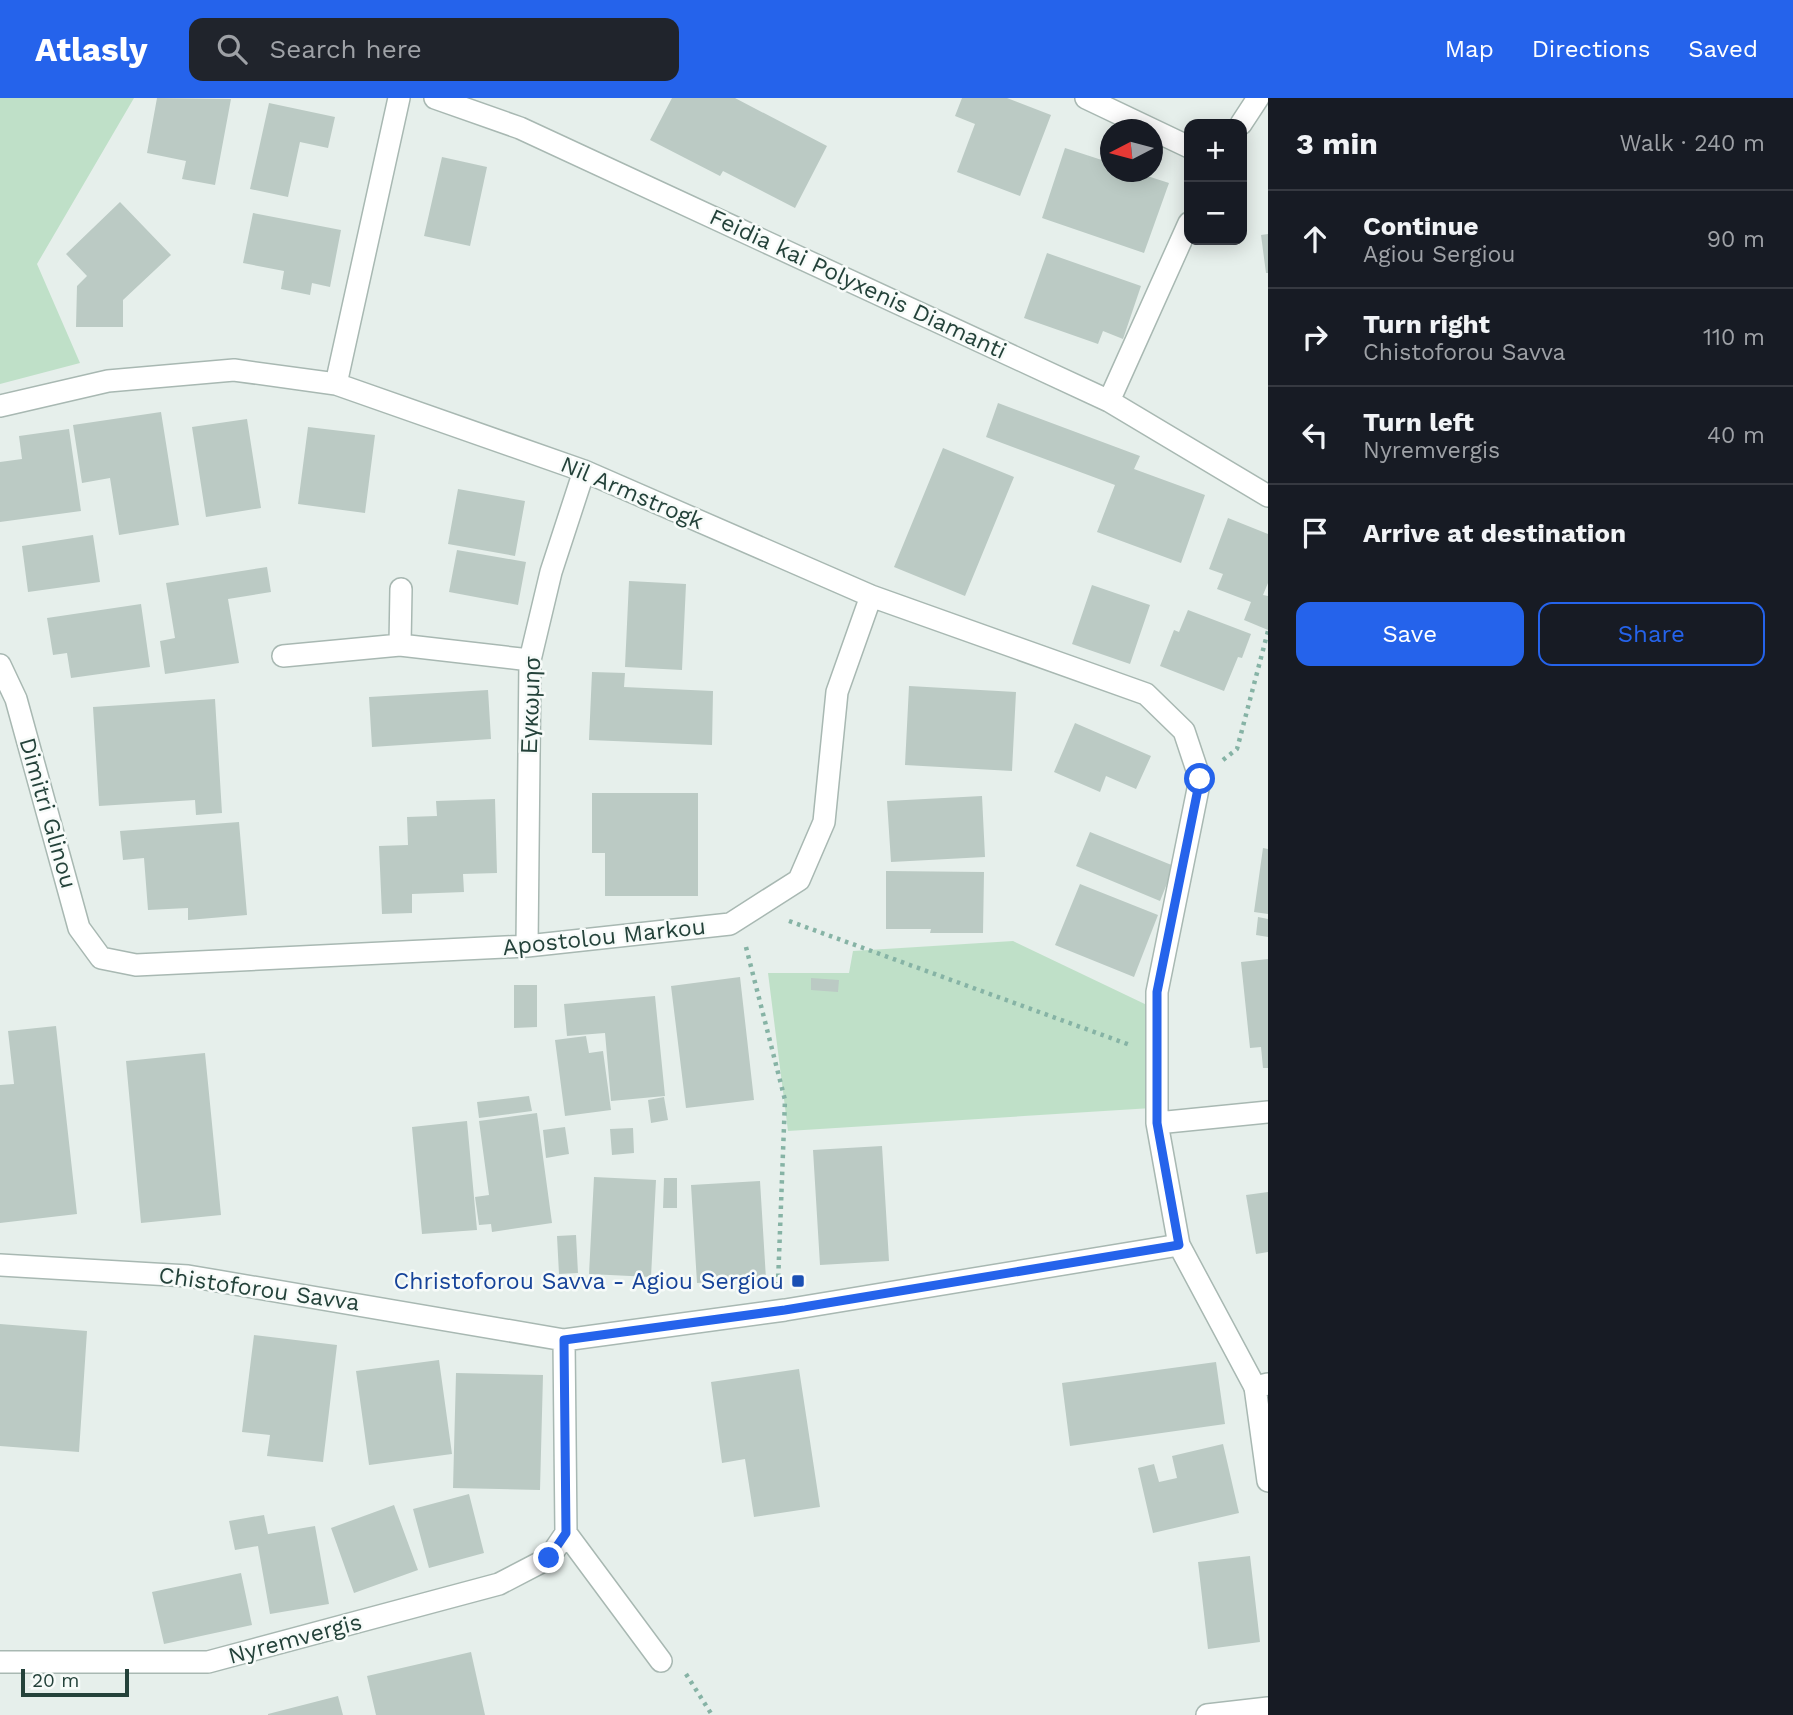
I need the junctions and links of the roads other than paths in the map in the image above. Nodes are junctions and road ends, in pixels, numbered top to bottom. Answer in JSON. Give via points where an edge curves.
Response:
{"nodes":[{"id":1,"x":400,"y":98,"type":"edge"},
{"id":2,"x":435,"y":98,"type":"edge"},
{"id":3,"x":1087,"y":98,"type":"edge"},
{"id":4,"x":1258,"y":98,"type":"edge"},
{"id":5,"x":1244,"y":119,"type":"edge"},
{"id":6,"x":1184,"y":145,"type":"edge"},
{"id":7,"x":1184,"y":234,"type":"edge"},
{"id":8,"x":336,"y":384,"type":"junction"},
{"id":9,"x":1110,"y":401,"type":"junction"},
{"id":10,"x":0,"y":406,"type":"edge"},
{"id":11,"x":584,"y":471,"type":"junction"},
{"id":12,"x":1268,"y":496,"type":"edge"},
{"id":13,"x":401,"y":589,"type":"dead end"},
{"id":14,"x":872,"y":596,"type":"junction"},
{"id":15,"x":400,"y":645,"type":"junction"},
{"id":16,"x":284,"y":656,"type":"dead end"},
{"id":17,"x":530,"y":660,"type":"junction"},
{"id":18,"x":0,"y":664,"type":"edge"},
{"id":19,"x":527,"y":946,"type":"junction"},
{"id":20,"x":102,"y":958,"type":"joint"},
{"id":21,"x":1268,"y":1112,"type":"edge"},
{"id":22,"x":1157,"y":1123,"type":"junction"},
{"id":23,"x":1179,"y":1245,"type":"junction"},
{"id":24,"x":0,"y":1265,"type":"edge"},
{"id":25,"x":564,"y":1340,"type":"junction"},
{"id":26,"x":1262,"y":1386,"type":"edge"},
{"id":27,"x":1268,"y":1481,"type":"edge"},
{"id":28,"x":566,"y":1533,"type":"junction"},
{"id":29,"x":661,"y":1661,"type":"road end"},
{"id":30,"x":0,"y":1662,"type":"edge"},
{"id":31,"x":1268,"y":1708,"type":"edge"},
{"id":32,"x":1207,"y":1715,"type":"edge"}],
"edges":[{"from":1,"to":8,"type":"street"},
{"from":2,"to":9,"type":"street","name":"Feidia kai Polyxenis Diamanti","via":[[520,128]]},
{"from":3,"to":6,"type":"street"},
{"from":4,"to":5,"type":"street"},
{"from":7,"to":9,"type":"street"},
{"from":8,"to":10,"type":"street","name":"Nil Armstrogk","via":[[234,370],[107,381]]},
{"from":8,"to":11,"type":"street","name":"Nil Armstrogk"},
{"from":9,"to":12,"type":"street","name":"Feidia kai Polyxenis Diamanti"},
{"from":11,"to":14,"type":"street","name":"Nil Armstrogk"},
{"from":11,"to":17,"type":"street","name":"Εγκωμησ","via":[[551,572]]},
{"from":13,"to":15,"type":"street"},
{"from":14,"to":19,"type":"street","name":"Apostolou Markou","via":[[836,692],[824,822],[799,880],[730,924]]},
{"from":14,"to":22,"type":"street","name":"Nil Armstrogk","via":[[1146,694],[1184,731],[1200,779],[1157,992]]},
{"from":15,"to":16,"type":"street"},
{"from":15,"to":17,"type":"street"},
{"from":17,"to":19,"type":"street","name":"Εγκωμησ"},
{"from":18,"to":20,"type":"street","name":"Dimitri Glinou","via":[[16,699],[79,928]]},
{"from":19,"to":20,"type":"street","name":"Apostolou Markou","via":[[136,965]]},
{"from":21,"to":22,"type":"street"},
{"from":22,"to":23,"type":"street"},
{"from":23,"to":25,"type":"street","name":"Chistoforou Savva","via":[[777,1311]]},
{"from":23,"to":26,"type":"street"},
{"from":24,"to":25,"type":"street","name":"Chistoforou Savva","via":[[188,1276]]},
{"from":25,"to":28,"type":"street"},
{"from":26,"to":27,"type":"street"},
{"from":28,"to":29,"type":"street"},
{"from":28,"to":30,"type":"street","name":"Nyremvergis","via":[[549,1558],[499,1584],[208,1662]]},
{"from":31,"to":32,"type":"street"}]}
